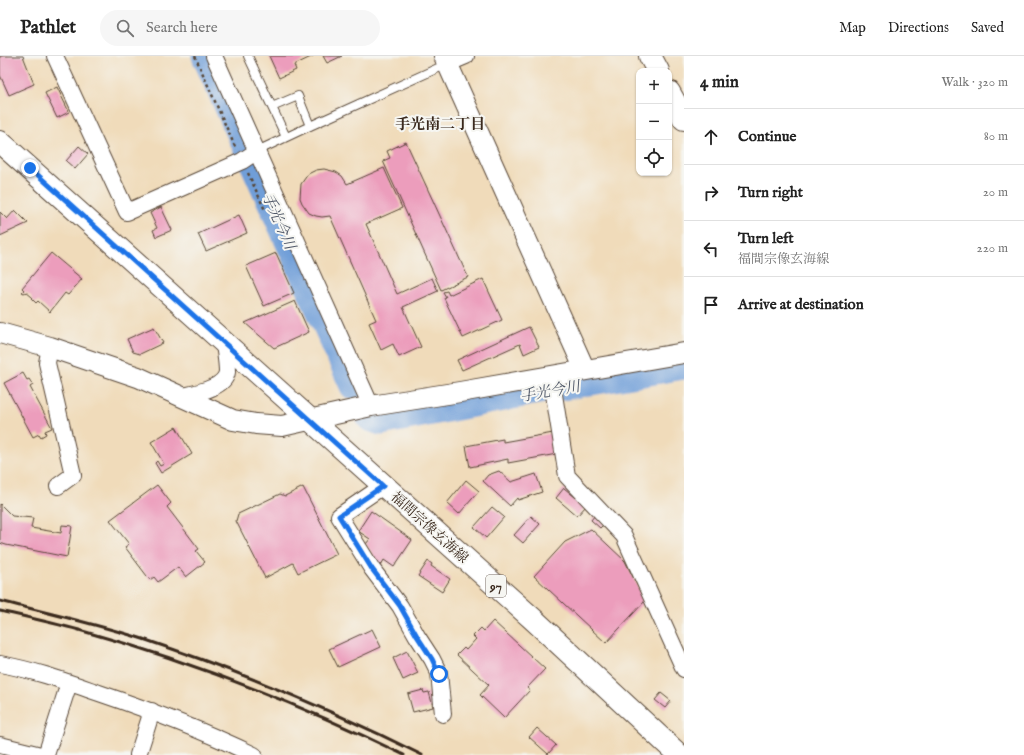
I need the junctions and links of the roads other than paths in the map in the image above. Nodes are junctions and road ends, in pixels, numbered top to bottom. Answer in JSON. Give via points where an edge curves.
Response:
{"nodes":[{"id":1,"x":55,"y":56,"type":"edge"},
{"id":2,"x":214,"y":56,"type":"edge"},
{"id":3,"x":248,"y":56,"type":"edge"},
{"id":4,"x":466,"y":56,"type":"edge"},
{"id":5,"x":650,"y":56,"type":"edge"},
{"id":6,"x":445,"y":60,"type":"edge"},
{"id":7,"x":656,"y":68,"type":"edge"},
{"id":8,"x":672,"y":97,"type":"edge"},
{"id":9,"x":272,"y":107,"type":"junction"},
{"id":10,"x":684,"y":119,"type":"edge"},
{"id":11,"x":310,"y":126,"type":"junction"},
{"id":12,"x":286,"y":137,"type":"junction"},
{"id":13,"x":0,"y":142,"type":"edge"},
{"id":14,"x":252,"y":154,"type":"junction"},
{"id":15,"x":0,"y":333,"type":"edge"},
{"id":16,"x":224,"y":344,"type":"junction"},
{"id":17,"x":50,"y":347,"type":"junction"},
{"id":18,"x":684,"y":353,"type":"edge"},
{"id":19,"x":585,"y":370,"type":"junction"},
{"id":20,"x":551,"y":376,"type":"junction"},
{"id":21,"x":183,"y":396,"type":"junction"},
{"id":22,"x":371,"y":406,"type":"junction"},
{"id":23,"x":310,"y":420,"type":"junction"},
{"id":24,"x":58,"y":486,"type":"dead end"},
{"id":25,"x":383,"y":486,"type":"junction"},
{"id":26,"x":0,"y":664,"type":"edge"},
{"id":27,"x":684,"y":669,"type":"edge"},
{"id":28,"x":69,"y":683,"type":"junction"},
{"id":29,"x":152,"y":711,"type":"junction"},
{"id":30,"x":443,"y":714,"type":"dead end"},
{"id":31,"x":0,"y":745,"type":"edge"},
{"id":32,"x":232,"y":750,"type":"edge"},
{"id":33,"x":41,"y":755,"type":"edge"},
{"id":34,"x":46,"y":755,"type":"edge"},
{"id":35,"x":138,"y":755,"type":"edge"},
{"id":36,"x":254,"y":755,"type":"edge"},
{"id":37,"x":679,"y":755,"type":"edge"}],
"edges":[{"from":1,"to":14,"type":"street","via":[[127,212]]},
{"from":2,"to":14,"type":"street"},
{"from":3,"to":9,"type":"lane"},
{"from":4,"to":6,"type":"street"},
{"from":5,"to":7,"type":"main road"},
{"from":6,"to":11,"type":"lane"},
{"from":6,"to":19,"type":"street"},
{"from":8,"to":10,"type":"main road"},
{"from":9,"to":11,"type":"lane","via":[[298,96]]},
{"from":9,"to":12,"type":"lane"},
{"from":11,"to":12,"type":"lane"},
{"from":12,"to":14,"type":"lane"},
{"from":13,"to":16,"type":"main road","name":"福間宗像玄海線","number":"97"},
{"from":14,"to":22,"type":"street"},
{"from":15,"to":17,"type":"street"},
{"from":16,"to":21,"type":"street","via":[[227,373],[223,381],[208,389]]},
{"from":16,"to":23,"type":"main road","name":"福間宗像玄海線","number":"97"},
{"from":17,"to":21,"type":"street","via":[[138,377]]},
{"from":17,"to":24,"type":"street","via":[[47,363],[73,475]]},
{"from":18,"to":19,"type":"street"},
{"from":19,"to":20,"type":"street"},
{"from":20,"to":22,"type":"street"},
{"from":20,"to":27,"type":"street","via":[[567,476],[624,536]]},
{"from":21,"to":23,"type":"street","via":[[233,420],[282,426]]},
{"from":22,"to":23,"type":"street"},
{"from":23,"to":25,"type":"main road","name":"福間宗像玄海線","number":"97"},
{"from":25,"to":30,"type":"street","via":[[339,516],[372,569],[400,606],[432,659],[439,674]]},
{"from":25,"to":37,"type":"main road","name":"福間宗像玄海線","number":"97","via":[[534,620]]},
{"from":26,"to":28,"type":"street"},
{"from":28,"to":29,"type":"street"},
{"from":28,"to":34,"type":"street"},
{"from":29,"to":32,"type":"street"},
{"from":29,"to":35,"type":"street"},
{"from":31,"to":33,"type":"street"},
{"from":32,"to":36,"type":"street"}]}
